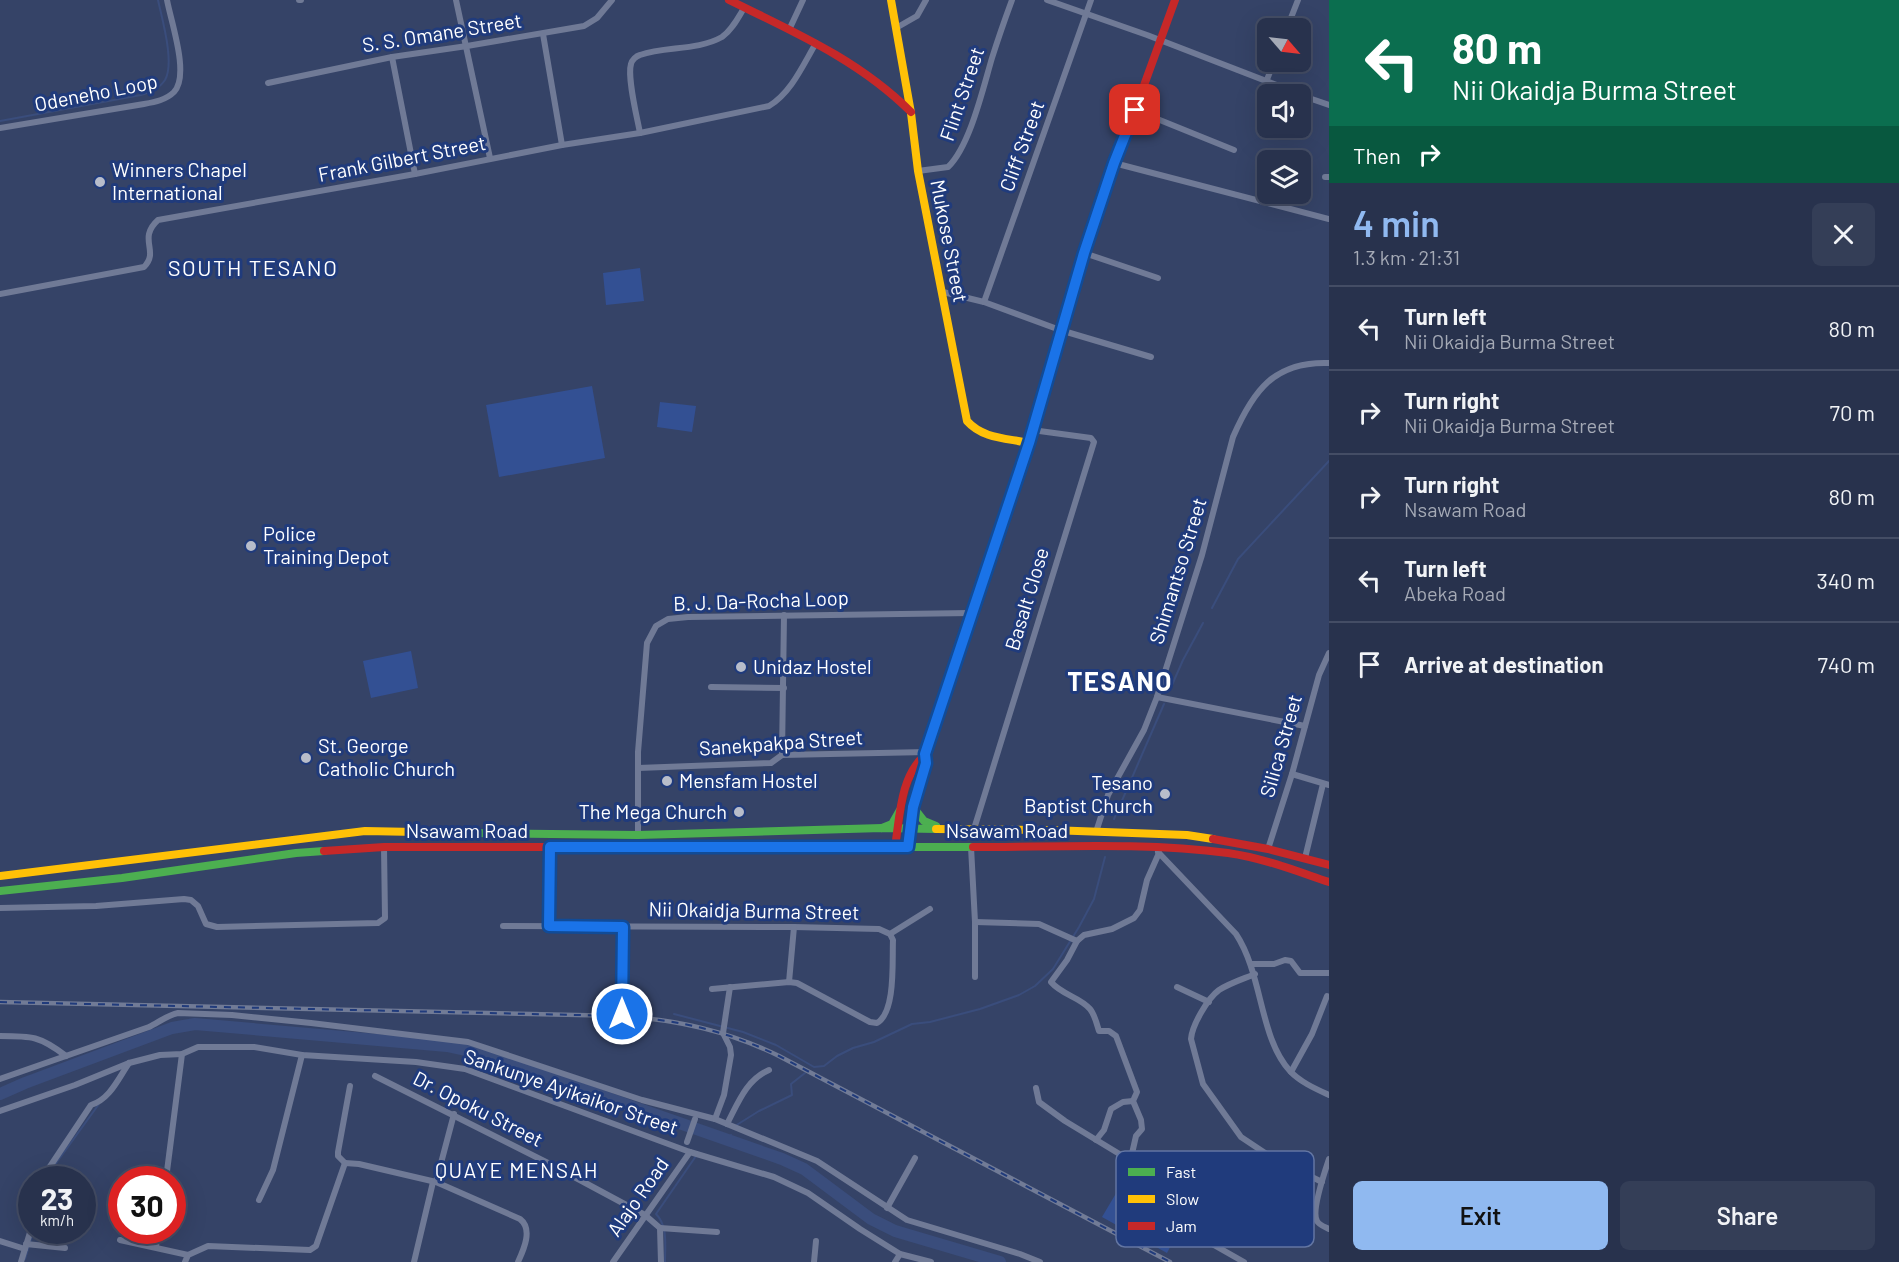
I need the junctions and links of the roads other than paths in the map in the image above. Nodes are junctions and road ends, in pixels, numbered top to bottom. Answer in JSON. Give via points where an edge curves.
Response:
{"nodes":[{"id":1,"x":167,"y":0,"type":"edge"},
{"id":2,"x":456,"y":0,"type":"edge"},
{"id":3,"x":612,"y":0,"type":"edge"},
{"id":4,"x":729,"y":0,"type":"edge"},
{"id":5,"x":803,"y":0,"type":"edge"},
{"id":6,"x":891,"y":0,"type":"edge"},
{"id":7,"x":926,"y":0,"type":"edge"},
{"id":8,"x":1012,"y":0,"type":"edge"},
{"id":9,"x":1047,"y":0,"type":"edge"},
{"id":10,"x":1091,"y":0,"type":"edge"},
{"id":11,"x":1175,"y":0,"type":"edge"},
{"id":12,"x":1298,"y":0,"type":"edge"},
{"id":13,"x":744,"y":8,"type":"junction"},
{"id":14,"x":1087,"y":14,"type":"junction"},
{"id":15,"x":1291,"y":18,"type":"edge"},
{"id":16,"x":896,"y":28,"type":"junction"},
{"id":17,"x":789,"y":30,"type":"junction"},
{"id":18,"x":543,"y":34,"type":"junction"},
{"id":19,"x":1160,"y":40,"type":"junction"},
{"id":20,"x":816,"y":43,"type":"junction"},
{"id":21,"x":467,"y":46,"type":"junction"},
{"id":22,"x":392,"y":57,"type":"junction"},
{"id":23,"x":1270,"y":72,"type":"edge"},
{"id":24,"x":1266,"y":82,"type":"junction"},
{"id":25,"x":268,"y":83,"type":"dead end"},
{"id":26,"x":1271,"y":84,"type":"edge"},
{"id":27,"x":1311,"y":99,"type":"edge"},
{"id":28,"x":1329,"y":105,"type":"edge"},
{"id":29,"x":1135,"y":110,"type":"junction"},
{"id":30,"x":911,"y":112,"type":"junction"},
{"id":31,"x":0,"y":128,"type":"edge"},
{"id":32,"x":640,"y":133,"type":"junction"},
{"id":33,"x":562,"y":145,"type":"junction"},
{"id":34,"x":1234,"y":150,"type":"dead end"},
{"id":35,"x":490,"y":158,"type":"junction"},
{"id":36,"x":1114,"y":163,"type":"junction"},
{"id":37,"x":918,"y":171,"type":"junction"},
{"id":38,"x":415,"y":174,"type":"junction"},
{"id":39,"x":1329,"y":219,"type":"edge"},
{"id":40,"x":1084,"y":253,"type":"junction"},
{"id":41,"x":1158,"y":278,"type":"dead end"},
{"id":42,"x":943,"y":292,"type":"junction"},
{"id":43,"x":0,"y":294,"type":"edge"},
{"id":44,"x":984,"y":303,"type":"junction"},
{"id":45,"x":1060,"y":330,"type":"junction"},
{"id":46,"x":1151,"y":357,"type":"dead end"},
{"id":47,"x":1329,"y":363,"type":"edge"},
{"id":48,"x":1032,"y":430,"type":"junction"},
{"id":49,"x":1029,"y":443,"type":"junction"},
{"id":50,"x":971,"y":613,"type":"junction"},
{"id":51,"x":784,"y":615,"type":"junction"},
{"id":52,"x":1329,"y":653,"type":"edge"},
{"id":53,"x":711,"y":687,"type":"dead end"},
{"id":54,"x":784,"y":688,"type":"junction"},
{"id":55,"x":1156,"y":697,"type":"junction"},
{"id":56,"x":1305,"y":726,"type":"junction"},
{"id":57,"x":926,"y":753,"type":"junction"},
{"id":58,"x":782,"y":755,"type":"junction"},
{"id":59,"x":638,"y":768,"type":"junction"},
{"id":60,"x":1292,"y":774,"type":"junction"},
{"id":61,"x":1326,"y":784,"type":"edge"},
{"id":62,"x":913,"y":807,"type":"junction"},
{"id":63,"x":900,"y":810,"type":"junction"},
{"id":64,"x":882,"y":828,"type":"junction"},
{"id":65,"x":898,"y":828,"type":"junction"},
{"id":66,"x":909,"y":828,"type":"junction"},
{"id":67,"x":942,"y":828,"type":"junction"},
{"id":68,"x":974,"y":829,"type":"junction"},
{"id":69,"x":1096,"y":832,"type":"junction"},
{"id":70,"x":638,"y":835,"type":"junction"},
{"id":71,"x":895,"y":846,"type":"junction"},
{"id":72,"x":384,"y":847,"type":"junction"},
{"id":73,"x":550,"y":847,"type":"junction"},
{"id":74,"x":908,"y":847,"type":"junction"},
{"id":75,"x":971,"y":847,"type":"junction"},
{"id":76,"x":1268,"y":849,"type":"junction"},
{"id":77,"x":1157,"y":850,"type":"junction"},
{"id":78,"x":1305,"y":858,"type":"junction"},
{"id":79,"x":1329,"y":865,"type":"edge"},
{"id":80,"x":0,"y":876,"type":"edge"},
{"id":81,"x":1329,"y":882,"type":"edge"},
{"id":82,"x":0,"y":891,"type":"edge"},
{"id":83,"x":0,"y":908,"type":"edge"},
{"id":84,"x":930,"y":909,"type":"dead end"},
{"id":85,"x":975,"y":922,"type":"junction"},
{"id":86,"x":503,"y":926,"type":"dead end"},
{"id":87,"x":549,"y":926,"type":"junction"},
{"id":88,"x":623,"y":927,"type":"junction"},
{"id":89,"x":794,"y":927,"type":"junction"},
{"id":90,"x":887,"y":932,"type":"junction"},
{"id":91,"x":1077,"y":941,"type":"junction"},
{"id":92,"x":1251,"y":964,"type":"junction"},
{"id":93,"x":1329,"y":972,"type":"edge"},
{"id":94,"x":1255,"y":974,"type":"junction"},
{"id":95,"x":975,"y":977,"type":"dead end"},
{"id":96,"x":789,"y":982,"type":"junction"},
{"id":97,"x":730,"y":987,"type":"junction"},
{"id":98,"x":1177,"y":987,"type":"dead end"},
{"id":99,"x":712,"y":989,"type":"dead end"},
{"id":100,"x":1327,"y":996,"type":"dead end"},
{"id":101,"x":1209,"y":1002,"type":"junction"},
{"id":102,"x":622,"y":1014,"type":"dead end"},
{"id":103,"x":0,"y":1036,"type":"edge"},
{"id":104,"x":182,"y":1054,"type":"junction"},
{"id":105,"x":302,"y":1055,"type":"junction"},
{"id":106,"x":66,"y":1056,"type":"junction"},
{"id":107,"x":129,"y":1063,"type":"junction"},
{"id":108,"x":769,"y":1070,"type":"dead end"},
{"id":109,"x":1291,"y":1072,"type":"junction"},
{"id":110,"x":375,"y":1076,"type":"dead end"},
{"id":111,"x":0,"y":1079,"type":"edge"},
{"id":112,"x":350,"y":1086,"type":"dead end"},
{"id":113,"x":1036,"y":1088,"type":"dead end"},
{"id":114,"x":1329,"y":1095,"type":"edge"},
{"id":115,"x":1133,"y":1101,"type":"junction"},
{"id":116,"x":0,"y":1111,"type":"edge"},
{"id":117,"x":454,"y":1114,"type":"junction"},
{"id":118,"x":695,"y":1119,"type":"dead end"},
{"id":119,"x":715,"y":1119,"type":"junction"},
{"id":120,"x":727,"y":1124,"type":"junction"},
{"id":121,"x":1096,"y":1140,"type":"junction"},
{"id":122,"x":687,"y":1143,"type":"dead end"},
{"id":123,"x":1133,"y":1151,"type":"edge"},
{"id":124,"x":1261,"y":1151,"type":"edge"},
{"id":125,"x":690,"y":1152,"type":"junction"},
{"id":126,"x":1116,"y":1152,"type":"edge"},
{"id":127,"x":915,"y":1158,"type":"dead end"},
{"id":128,"x":1329,"y":1159,"type":"edge"},
{"id":129,"x":345,"y":1163,"type":"junction"},
{"id":130,"x":50,"y":1166,"type":"edge"},
{"id":131,"x":168,"y":1166,"type":"edge"},
{"id":132,"x":1314,"y":1178,"type":"edge"},
{"id":133,"x":434,"y":1182,"type":"junction"},
{"id":134,"x":1322,"y":1182,"type":"junction"},
{"id":135,"x":259,"y":1200,"type":"dead end"},
{"id":136,"x":887,"y":1208,"type":"junction"},
{"id":137,"x":645,"y":1215,"type":"junction"},
{"id":138,"x":660,"y":1228,"type":"junction"},
{"id":139,"x":1329,"y":1229,"type":"edge"},
{"id":140,"x":717,"y":1232,"type":"dead end"},
{"id":141,"x":0,"y":1241,"type":"edge"},
{"id":142,"x":816,"y":1241,"type":"dead end"},
{"id":143,"x":26,"y":1244,"type":"edge"},
{"id":144,"x":141,"y":1244,"type":"edge"},
{"id":145,"x":156,"y":1244,"type":"edge"},
{"id":146,"x":25,"y":1247,"type":"junction"},
{"id":147,"x":156,"y":1247,"type":"junction"},
{"id":148,"x":1218,"y":1247,"type":"edge"},
{"id":149,"x":65,"y":1248,"type":"dead end"},
{"id":150,"x":900,"y":1254,"type":"junction"},
{"id":151,"x":187,"y":1258,"type":"edge"},
{"id":152,"x":21,"y":1262,"type":"edge"},
{"id":153,"x":414,"y":1262,"type":"edge"},
{"id":154,"x":518,"y":1262,"type":"edge"},
{"id":155,"x":613,"y":1262,"type":"edge"},
{"id":156,"x":661,"y":1262,"type":"edge"},
{"id":157,"x":814,"y":1262,"type":"edge"},
{"id":158,"x":896,"y":1262,"type":"edge"},
{"id":159,"x":931,"y":1262,"type":"edge"},
{"id":160,"x":1040,"y":1262,"type":"edge"},
{"id":161,"x":1244,"y":1262,"type":"edge"}],
"edges":[{"from":1,"to":31,"type":"street","name":"Odeneho Loop","via":[[182,68],[173,93],[144,104]]},
{"from":2,"to":21,"type":"street"},
{"from":3,"to":18,"type":"street","name":"S. S. Omane Street","via":[[584,26]]},
{"from":4,"to":13,"type":"main road"},
{"from":5,"to":17,"type":"street"},
{"from":6,"to":16,"type":"main road","name":"Mukose Street"},
{"from":7,"to":16,"type":"street","via":[[917,16]]},
{"from":8,"to":37,"type":"street","name":"Flint Street","via":[[960,152],[948,167]]},
{"from":9,"to":14,"type":"street"},
{"from":10,"to":14,"type":"street","name":"Cliff Street"},
{"from":11,"to":19,"type":"main road"},
{"from":12,"to":15,"type":"street"},
{"from":13,"to":17,"type":"main road"},
{"from":13,"to":32,"type":"street","via":[[725,35],[715,40],[639,55],[631,62]]},
{"from":14,"to":19,"type":"street"},
{"from":14,"to":44,"type":"street","name":"Cliff Street"},
{"from":16,"to":30,"type":"main road","name":"Mukose Street"},
{"from":17,"to":20,"type":"main road"},
{"from":18,"to":21,"type":"street","name":"S. S. Omane Street"},
{"from":18,"to":33,"type":"street"},
{"from":19,"to":24,"type":"street"},
{"from":19,"to":29,"type":"main road"},
{"from":20,"to":30,"type":"main road","via":[[881,83]]},
{"from":20,"to":32,"type":"street","name":"Frank Gilbert Street","via":[[778,101],[769,106]]},
{"from":21,"to":22,"type":"street","name":"S. S. Omane Street"},
{"from":21,"to":35,"type":"street"},
{"from":22,"to":25,"type":"street","name":"S. S. Omane Street"},
{"from":22,"to":38,"type":"street"},
{"from":23,"to":24,"type":"street"},
{"from":24,"to":26,"type":"street"},
{"from":27,"to":28,"type":"street"},
{"from":29,"to":34,"type":"street"},
{"from":29,"to":36,"type":"main road"},
{"from":30,"to":37,"type":"main road","name":"Mukose Street"},
{"from":32,"to":33,"type":"street","name":"Frank Gilbert Street"},
{"from":33,"to":35,"type":"street","name":"Frank Gilbert Street"},
{"from":35,"to":38,"type":"street","name":"Frank Gilbert Street"},
{"from":36,"to":39,"type":"street"},
{"from":36,"to":40,"type":"main road"},
{"from":37,"to":42,"type":"main road","name":"Mukose Street"},
{"from":38,"to":43,"type":"street","name":"Frank Gilbert Street","via":[[158,220],[148,234],[150,257],[144,267]]},
{"from":40,"to":41,"type":"street"},
{"from":40,"to":45,"type":"main road"},
{"from":42,"to":44,"type":"street"},
{"from":42,"to":49,"type":"main road","name":"Mukose Street","via":[[967,421],[981,433]]},
{"from":44,"to":45,"type":"street"},
{"from":45,"to":46,"type":"street"},
{"from":45,"to":48,"type":"main road"},
{"from":47,"to":55,"type":"street","name":"Shimantso Street","via":[[1314,363],[1278,374],[1249,405],[1240,422]]},
{"from":48,"to":49,"type":"main road"},
{"from":48,"to":68,"type":"street","name":"Basalt Close","via":[[1090,438],[1094,442]]},
{"from":49,"to":50,"type":"main road"},
{"from":50,"to":51,"type":"street","name":"B. J. Da-Rocha Loop"},
{"from":50,"to":57,"type":"main road"},
{"from":51,"to":54,"type":"street"},
{"from":51,"to":59,"type":"street","name":"B. J. Da-Rocha Loop","via":[[688,616],[668,619],[656,626],[646,643]]},
{"from":52,"to":56,"type":"street","name":"Silica Street"},
{"from":53,"to":54,"type":"street"},
{"from":54,"to":58,"type":"street"},
{"from":55,"to":56,"type":"street"},
{"from":55,"to":69,"type":"street","name":"Shimantso Street","via":[[1144,730],[1108,795]]},
{"from":56,"to":60,"type":"street","name":"Silica Street"},
{"from":57,"to":58,"type":"street","name":"Sanekpakpa Street"},
{"from":57,"to":62,"type":"main road"},
{"from":57,"to":63,"type":"main road","via":[[912,771]]},
{"from":58,"to":59,"type":"street","name":"Sanekpakpa Street","via":[[771,763]]},
{"from":59,"to":70,"type":"street","name":"B. J. Da-Rocha Loop"},
{"from":60,"to":61,"type":"street"},
{"from":60,"to":76,"type":"street","name":"Silica Street"},
{"from":61,"to":78,"type":"street"},
{"from":62,"to":66,"type":"main road"},
{"from":62,"to":67,"type":"main road","via":[[924,821]]},
{"from":63,"to":64,"type":"main road","via":[[892,824]]},
{"from":63,"to":65,"type":"main road"},
{"from":64,"to":65,"type":"main road","name":"Nsawam Road"},
{"from":64,"to":70,"type":"main road","name":"Nsawam Road"},
{"from":65,"to":66,"type":"main road","name":"Nsawam Road"},
{"from":65,"to":71,"type":"main road"},
{"from":66,"to":67,"type":"main road","name":"Nsawam Road"},
{"from":66,"to":74,"type":"main road"},
{"from":67,"to":68,"type":"main road","name":"Nsawam Road"},
{"from":68,"to":69,"type":"main road","name":"Nsawam Road"},
{"from":69,"to":76,"type":"main road","name":"Nsawam Road","via":[[1187,836]]},
{"from":70,"to":80,"type":"main road","name":"Nsawam Road","via":[[365,831]]},
{"from":71,"to":73,"type":"main road","name":"Nsawam Road"},
{"from":71,"to":74,"type":"main road","name":"Nsawam Road"},
{"from":72,"to":73,"type":"main road","name":"Nsawam Road"},
{"from":72,"to":82,"type":"main road","name":"Nsawam Road","via":[[296,853]]},
{"from":72,"to":83,"type":"street","via":[[385,918],[378,922],[217,927],[206,924],[198,906],[184,899]]},
{"from":73,"to":87,"type":"street"},
{"from":74,"to":75,"type":"main road","name":"Nsawam Road"},
{"from":75,"to":77,"type":"main road","name":"Nsawam Road"},
{"from":75,"to":85,"type":"street"},
{"from":76,"to":78,"type":"main road","name":"Nsawam Road"},
{"from":77,"to":81,"type":"main road","name":"Nsawam Road","via":[[1229,853]]},
{"from":77,"to":91,"type":"street","via":[[1140,910],[1134,918]]},
{"from":77,"to":92,"type":"street","via":[[1236,934]]},
{"from":78,"to":79,"type":"main road","name":"Nsawam Road"},
{"from":84,"to":90,"type":"street"},
{"from":85,"to":91,"type":"street","via":[[1039,924]]},
{"from":85,"to":95,"type":"street"},
{"from":86,"to":87,"type":"street","name":"Nii Okaidja Burma Street"},
{"from":87,"to":88,"type":"street","name":"Nii Okaidja Burma Street"},
{"from":88,"to":89,"type":"street","name":"Nii Okaidja Burma Street"},
{"from":88,"to":102,"type":"street"},
{"from":89,"to":90,"type":"street","name":"Nii Okaidja Burma Street"},
{"from":89,"to":96,"type":"street"},
{"from":90,"to":96,"type":"street","via":[[893,940],[891,988],[883,1020],[870,1022]]},
{"from":91,"to":115,"type":"street","via":[[1051,982],[1091,1010],[1099,1031],[1116,1036],[1137,1092]]},
{"from":92,"to":93,"type":"street","via":[[1285,960],[1291,961],[1300,973]]},
{"from":92,"to":94,"type":"street"},
{"from":94,"to":101,"type":"street","via":[[1222,988]]},
{"from":94,"to":109,"type":"street","via":[[1272,1040]]},
{"from":96,"to":97,"type":"street"},
{"from":97,"to":99,"type":"street"},
{"from":97,"to":119,"type":"street","via":[[723,1033],[731,1055]]},
{"from":98,"to":101,"type":"street"},
{"from":100,"to":109,"type":"street"},
{"from":101,"to":124,"type":"street","via":[[1191,1039],[1203,1084],[1236,1131]]},
{"from":103,"to":106,"type":"street","via":[[30,1036],[49,1043]]},
{"from":104,"to":105,"type":"street","name":"Sankunye Ayikaikor Street","via":[[198,1047],[254,1047]]},
{"from":104,"to":107,"type":"street","name":"Sankunye Ayikaikor Street","via":[[160,1054]]},
{"from":104,"to":131,"type":"street"},
{"from":105,"to":125,"type":"street","name":"Sankunye Ayikaikor Street","via":[[465,1069]]},
{"from":105,"to":135,"type":"street","via":[[273,1170]]},
{"from":106,"to":111,"type":"street"},
{"from":106,"to":119,"type":"street","via":[[149,1027],[171,1014],[243,1016],[468,1042],[642,1100]]},
{"from":107,"to":116,"type":"street","name":"Sankunye Ayikaikor Street"},
{"from":107,"to":130,"type":"street","via":[[107,1095],[91,1106]]},
{"from":108,"to":120,"type":"street","via":[[748,1084]]},
{"from":109,"to":114,"type":"street"},
{"from":110,"to":117,"type":"street","name":"Dr. Opoku Street"},
{"from":112,"to":129,"type":"street","via":[[338,1152]]},
{"from":113,"to":121,"type":"street","via":[[1039,1102]]},
{"from":115,"to":121,"type":"street","via":[[1111,1109]]},
{"from":115,"to":123,"type":"street","via":[[1142,1129]]},
{"from":117,"to":133,"type":"street"},
{"from":117,"to":137,"type":"street","name":"Dr. Opoku Street"},
{"from":118,"to":122,"type":"street"},
{"from":119,"to":120,"type":"street"},
{"from":120,"to":136,"type":"street","via":[[817,1161]]},
{"from":121,"to":126,"type":"street"},
{"from":125,"to":137,"type":"street","name":"Alajo Road"},
{"from":125,"to":150,"type":"street","name":"Sankunye Ayikaikor Street","via":[[774,1177],[808,1193]]},
{"from":127,"to":136,"type":"street"},
{"from":128,"to":134,"type":"street"},
{"from":129,"to":133,"type":"street"},
{"from":129,"to":151,"type":"street","via":[[316,1246],[310,1250],[208,1246]]},
{"from":132,"to":134,"type":"street"},
{"from":133,"to":153,"type":"street"},
{"from":133,"to":154,"type":"street","via":[[525,1223],[528,1231]]},
{"from":134,"to":139,"type":"street","via":[[1315,1216],[1319,1224]]},
{"from":136,"to":160,"type":"street","via":[[913,1222]]},
{"from":137,"to":138,"type":"street","name":"Dr. Opoku Street"},
{"from":137,"to":155,"type":"street","name":"Alajo Road"},
{"from":138,"to":140,"type":"street"},
{"from":138,"to":156,"type":"street"},
{"from":141,"to":146,"type":"street"},
{"from":142,"to":157,"type":"street"},
{"from":143,"to":146,"type":"street"},
{"from":144,"to":147,"type":"street"},
{"from":145,"to":147,"type":"street"},
{"from":146,"to":149,"type":"street"},
{"from":146,"to":152,"type":"street"},
{"from":147,"to":151,"type":"street"},
{"from":148,"to":161,"type":"street"},
{"from":150,"to":158,"type":"street"},
{"from":150,"to":159,"type":"street","name":"Sankunye Ayikaikor Street"}]}
